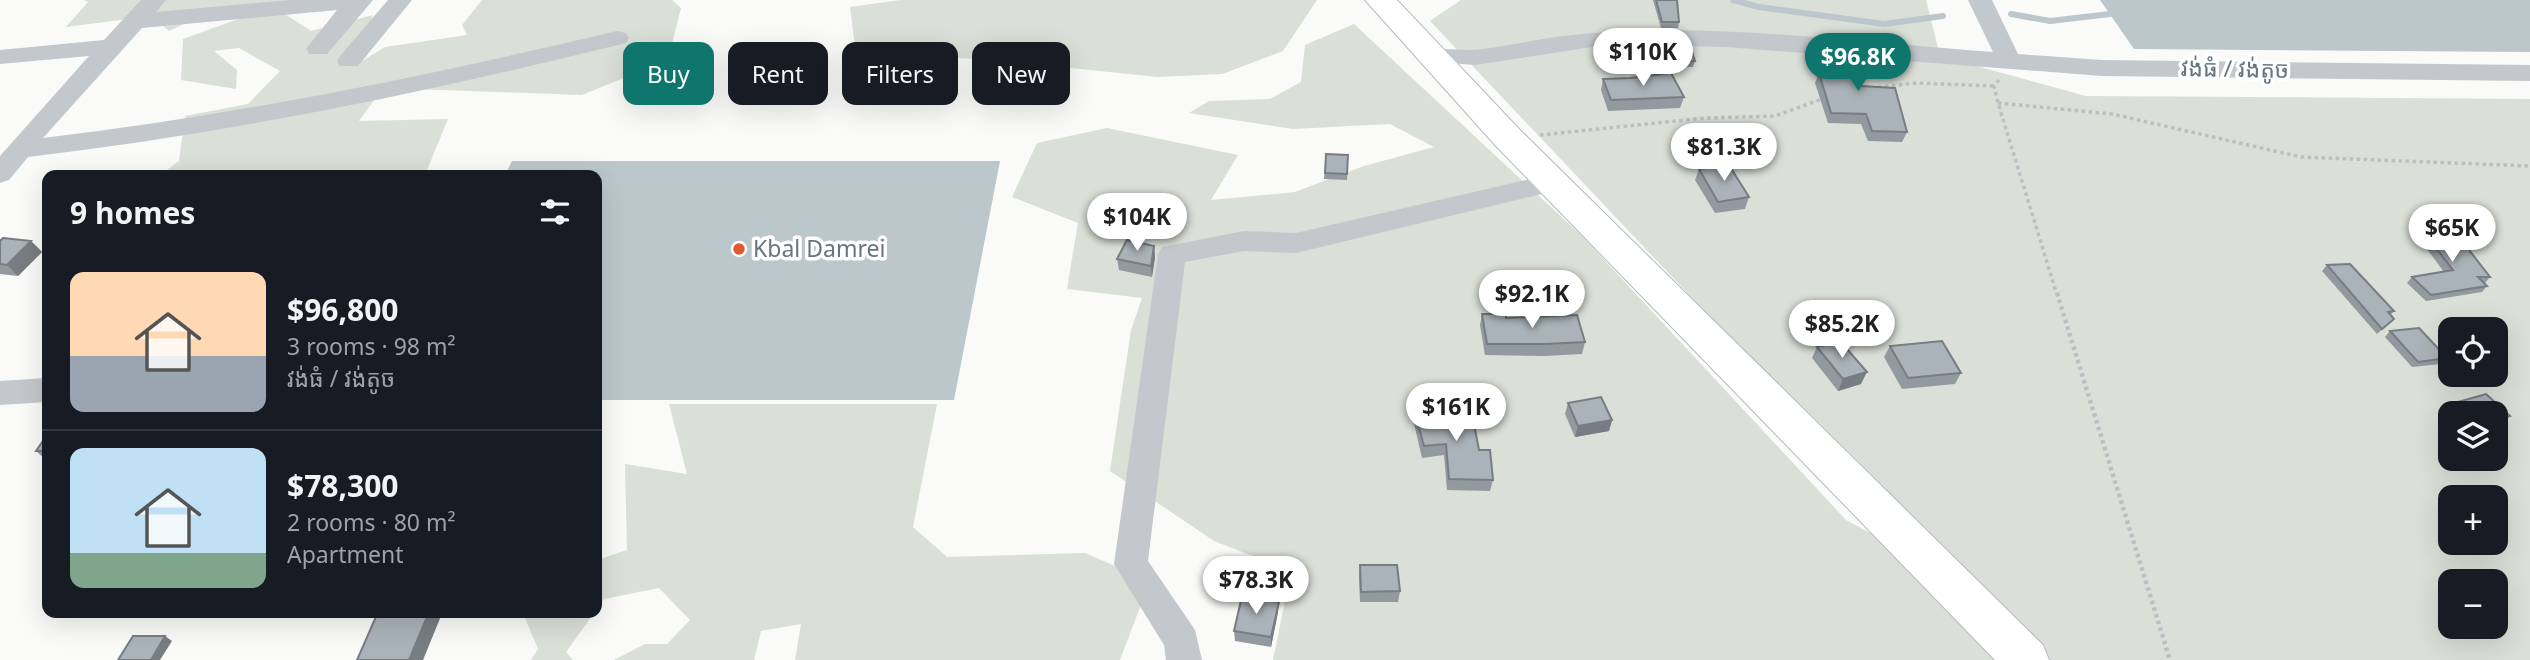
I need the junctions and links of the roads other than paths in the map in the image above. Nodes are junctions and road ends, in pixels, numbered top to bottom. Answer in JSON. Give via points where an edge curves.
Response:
{"nodes":[{"id":1,"x":154,"y":0,"type":"edge"},
{"id":2,"x":359,"y":0,"type":"edge"},
{"id":3,"x":400,"y":0,"type":"edge"},
{"id":4,"x":1380,"y":0,"type":"edge"},
{"id":5,"x":1980,"y":0,"type":"edge"},
{"id":6,"x":135,"y":21,"type":"junction"},
{"id":7,"x":617,"y":38,"type":"dead end"},
{"id":8,"x":110,"y":47,"type":"junction"},
{"id":9,"x":318,"y":49,"type":"dead end"},
{"id":10,"x":1433,"y":56,"type":"junction"},
{"id":11,"x":0,"y":57,"type":"edge"},
{"id":12,"x":349,"y":61,"type":"dead end"},
{"id":13,"x":2010,"y":62,"type":"junction"},
{"id":14,"x":2530,"y":73,"type":"edge"},
{"id":15,"x":20,"y":149,"type":"junction"},
{"id":16,"x":0,"y":174,"type":"edge"},
{"id":17,"x":1552,"y":183,"type":"junction"},
{"id":18,"x":42,"y":390,"type":"edge"},
{"id":19,"x":0,"y":393,"type":"edge"},
{"id":20,"x":1184,"y":660,"type":"edge"},
{"id":21,"x":2026,"y":660,"type":"edge"}],
"edges":[{"from":1,"to":6,"type":"street"},
{"from":2,"to":6,"type":"street"},
{"from":2,"to":9,"type":"street"},
{"from":3,"to":12,"type":"street"},
{"from":4,"to":10,"type":"main road"},
{"from":5,"to":13,"type":"street"},
{"from":6,"to":8,"type":"street"},
{"from":7,"to":15,"type":"street","via":[[248,117],[132,137]]},
{"from":8,"to":11,"type":"street"},
{"from":8,"to":15,"type":"street"},
{"from":10,"to":13,"type":"street","name":"វង់ធំ / វង់តូច","via":[[1475,58],[1592,40],[1648,38]]},
{"from":10,"to":17,"type":"main road"},
{"from":13,"to":14,"type":"street","name":"វង់ធំ / វង់តូច","via":[[2102,68]]},
{"from":15,"to":16,"type":"street"},
{"from":17,"to":20,"type":"street","via":[[1296,243],[1244,241],[1172,254],[1131,564],[1182,641]]},
{"from":17,"to":21,"type":"main road"},
{"from":18,"to":19,"type":"street"}]}
